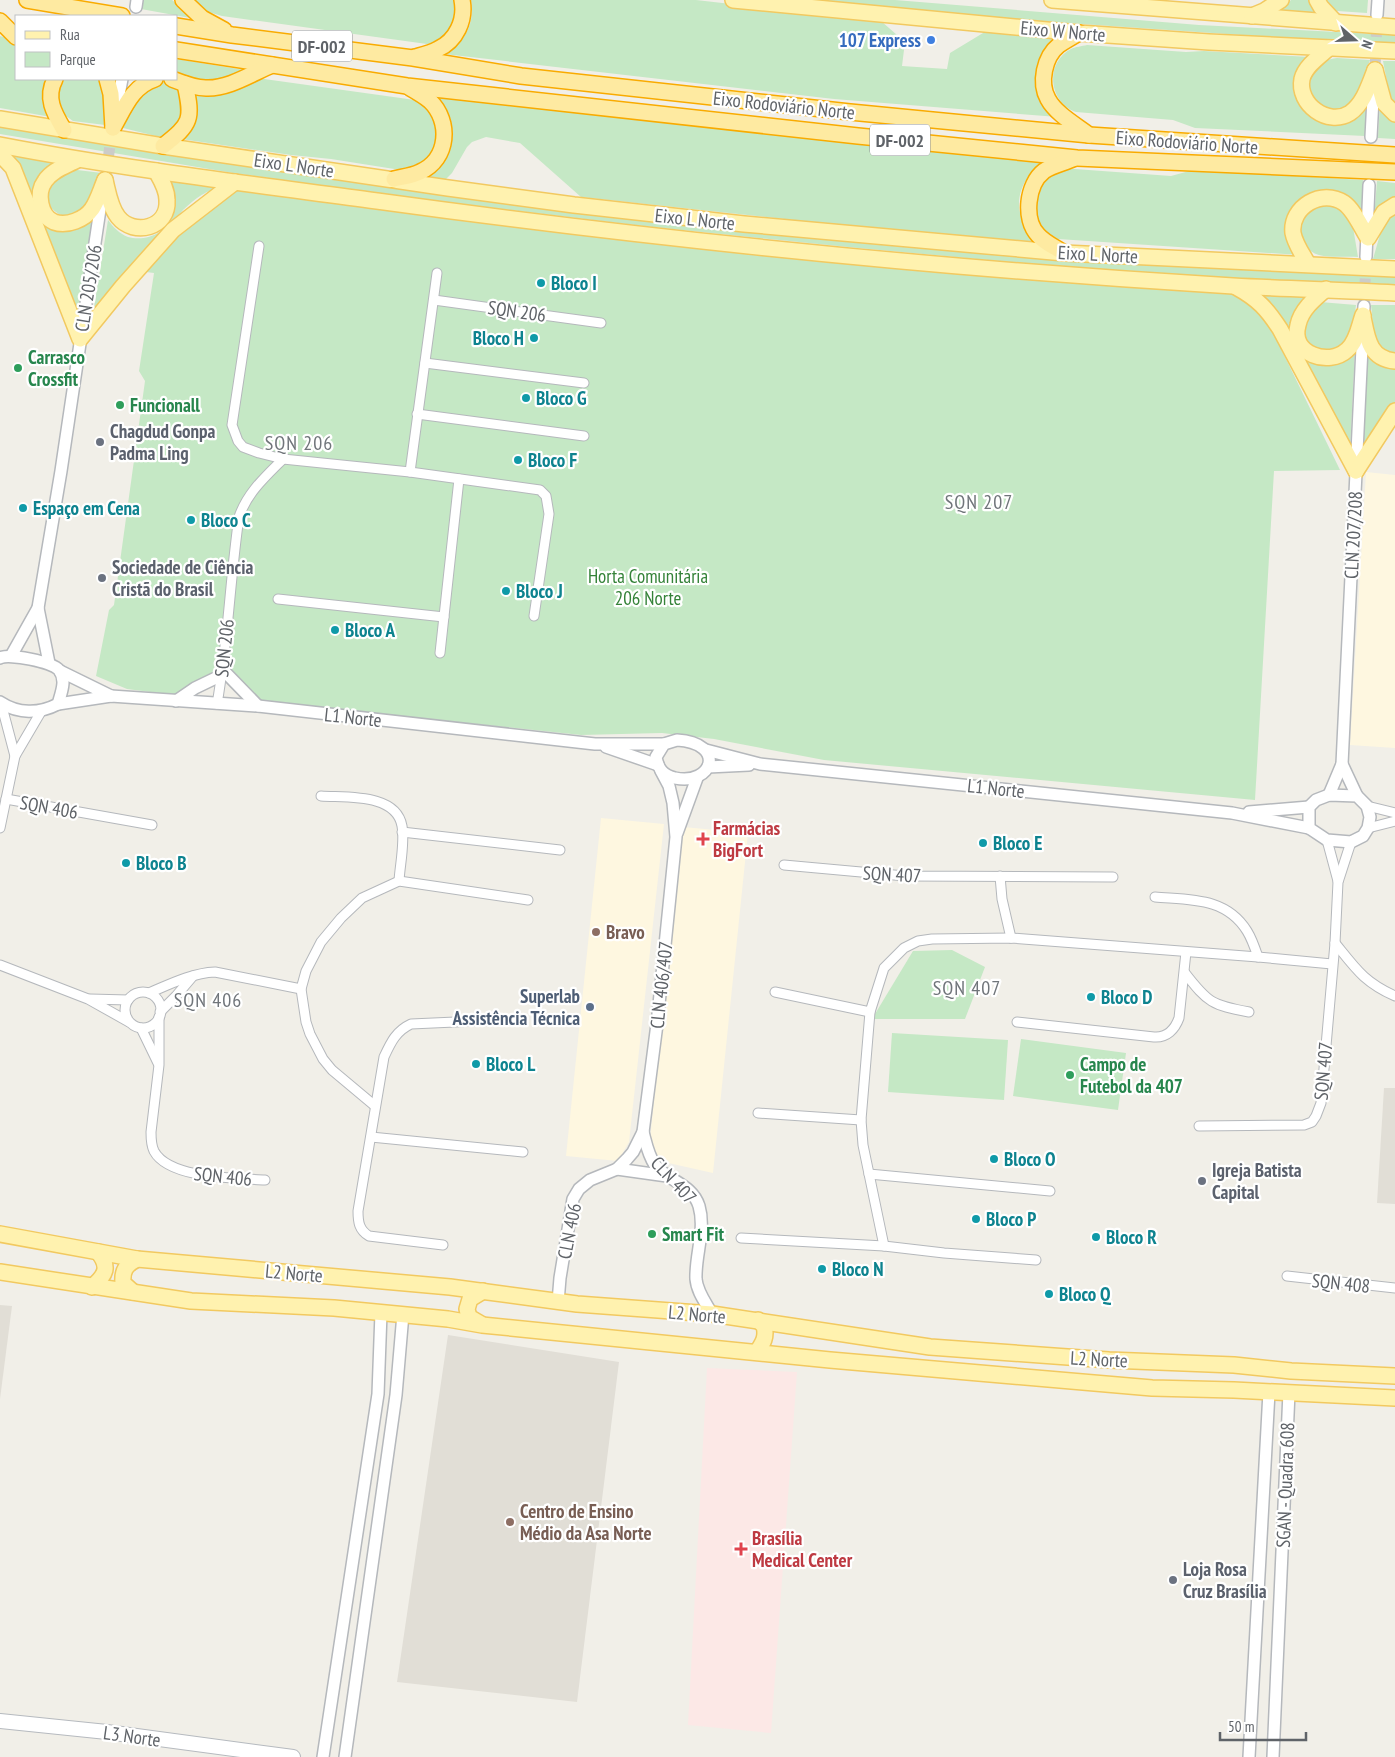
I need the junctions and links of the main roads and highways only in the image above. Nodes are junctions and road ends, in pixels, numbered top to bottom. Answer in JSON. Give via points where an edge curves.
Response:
{"nodes":[{"id":1,"x":27,"y":0,"type":"edge"},
{"id":2,"x":183,"y":0,"type":"edge"},
{"id":3,"x":462,"y":0,"type":"edge"},
{"id":4,"x":733,"y":0,"type":"edge"},
{"id":5,"x":1052,"y":0,"type":"edge"},
{"id":6,"x":1281,"y":0,"type":"edge"},
{"id":7,"x":1317,"y":0,"type":"edge"},
{"id":8,"x":116,"y":15,"type":"edge"},
{"id":9,"x":1252,"y":16,"type":"junction"},
{"id":10,"x":0,"y":21,"type":"edge"},
{"id":11,"x":15,"y":23,"type":"edge"},
{"id":12,"x":1336,"y":23,"type":"junction"},
{"id":13,"x":178,"y":26,"type":"edge"},
{"id":14,"x":1395,"y":27,"type":"edge"},
{"id":15,"x":1079,"y":33,"type":"junction"},
{"id":16,"x":232,"y":35,"type":"junction"},
{"id":17,"x":15,"y":36,"type":"edge"},
{"id":18,"x":1329,"y":48,"type":"junction"},
{"id":19,"x":178,"y":50,"type":"edge"},
{"id":20,"x":1395,"y":51,"type":"edge"},
{"id":21,"x":413,"y":58,"type":"junction"},
{"id":22,"x":272,"y":65,"type":"junction"},
{"id":23,"x":54,"y":80,"type":"edge"},
{"id":24,"x":107,"y":80,"type":"edge"},
{"id":25,"x":152,"y":80,"type":"edge"},
{"id":26,"x":178,"y":81,"type":"edge"},
{"id":27,"x":407,"y":86,"type":"junction"},
{"id":28,"x":1395,"y":114,"type":"edge"},
{"id":29,"x":0,"y":119,"type":"edge"},
{"id":30,"x":64,"y":130,"type":"junction"},
{"id":31,"x":1089,"y":135,"type":"junction"},
{"id":32,"x":0,"y":145,"type":"edge"},
{"id":33,"x":163,"y":146,"type":"junction"},
{"id":34,"x":0,"y":154,"type":"edge"},
{"id":35,"x":1395,"y":155,"type":"edge"},
{"id":36,"x":1077,"y":158,"type":"junction"},
{"id":37,"x":77,"y":160,"type":"junction"},
{"id":38,"x":156,"y":171,"type":"junction"},
{"id":39,"x":1395,"y":172,"type":"edge"},
{"id":40,"x":394,"y":179,"type":"junction"},
{"id":41,"x":235,"y":182,"type":"junction"},
{"id":42,"x":1395,"y":205,"type":"edge"},
{"id":43,"x":1064,"y":252,"type":"junction"},
{"id":44,"x":1308,"y":264,"type":"junction"},
{"id":45,"x":1395,"y":269,"type":"edge"},
{"id":46,"x":1234,"y":286,"type":"junction"},
{"id":47,"x":1326,"y":289,"type":"junction"},
{"id":48,"x":1395,"y":292,"type":"edge"},
{"id":49,"x":1395,"y":361,"type":"edge"},
{"id":50,"x":1395,"y":411,"type":"edge"},
{"id":51,"x":0,"y":1234,"type":"edge"},
{"id":52,"x":98,"y":1252,"type":"junction"},
{"id":53,"x":137,"y":1259,"type":"junction"},
{"id":54,"x":0,"y":1272,"type":"edge"},
{"id":55,"x":92,"y":1287,"type":"junction"},
{"id":56,"x":483,"y":1291,"type":"junction"},
{"id":57,"x":133,"y":1292,"type":"junction"},
{"id":58,"x":758,"y":1320,"type":"junction"},
{"id":59,"x":482,"y":1325,"type":"junction"},
{"id":60,"x":757,"y":1352,"type":"junction"},
{"id":61,"x":1395,"y":1376,"type":"edge"},
{"id":62,"x":1395,"y":1398,"type":"edge"},
{"id":63,"x":0,"y":1720,"type":"edge"},
{"id":64,"x":293,"y":1757,"type":"edge"}],
"edges":[{"from":1,"to":8,"type":"highway"},
{"from":2,"to":16,"type":"highway","via":[[202,18]]},
{"from":3,"to":21,"type":"highway","via":[[461,23],[449,42]]},
{"from":4,"to":15,"type":"main road","name":"Eixo W Norte"},
{"from":5,"to":9,"type":"main road","name":"Eixo W Norte"},
{"from":6,"to":9,"type":"main road"},
{"from":7,"to":12,"type":"main road"},
{"from":9,"to":12,"type":"main road","name":"Eixo W Norte"},
{"from":10,"to":11,"type":"highway"},
{"from":10,"to":17,"type":"highway"},
{"from":12,"to":14,"type":"main road","name":"Eixo W Norte"},
{"from":13,"to":16,"type":"highway","name":"Eixo Rodoviário Norte","number":"DF-002"},
{"from":15,"to":18,"type":"main road","name":"Eixo W Norte"},
{"from":15,"to":31,"type":"highway","via":[[1057,46],[1047,62],[1044,84],[1048,99],[1055,108]]},
{"from":16,"to":21,"type":"highway","name":"Eixo Rodoviário Norte","number":"DF-002"},
{"from":18,"to":20,"type":"main road","name":"Eixo W Norte"},
{"from":18,"to":28,"type":"main road","via":[[1302,78],[1302,91],[1311,108],[1331,116],[1350,113],[1365,94],[1375,70],[1384,103]]},
{"from":19,"to":22,"type":"highway","name":"Eixo Rodoviário Norte","number":"DF-002"},
{"from":21,"to":31,"type":"highway","name":"Eixo Rodoviário Norte","number":"DF-002","via":[[521,76],[657,92]]},
{"from":22,"to":26,"type":"highway","via":[[216,88]]},
{"from":22,"to":27,"type":"highway","name":"Eixo Rodoviário Norte","number":"DF-002"},
{"from":23,"to":30,"type":"highway","via":[[50,102]]},
{"from":24,"to":25,"type":"highway","via":[[113,129],[137,88]]},
{"from":26,"to":33,"type":"highway","via":[[189,113],[187,123]]},
{"from":27,"to":36,"type":"highway","name":"Eixo Rodoviário Norte","number":"DF-002"},
{"from":27,"to":40,"type":"highway","via":[[430,101],[441,118],[444,141],[440,154],[424,170]]},
{"from":29,"to":30,"type":"main road","name":"Eixo L Norte"},
{"from":30,"to":33,"type":"main road","name":"Eixo L Norte"},
{"from":31,"to":35,"type":"highway","name":"Eixo Rodoviário Norte","number":"DF-002"},
{"from":32,"to":37,"type":"main road","name":"Eixo L Norte"},
{"from":33,"to":40,"type":"main road","name":"Eixo L Norte"},
{"from":34,"to":41,"type":"main road","via":[[13,168],[80,339],[173,230]]},
{"from":36,"to":39,"type":"highway","name":"Eixo Rodoviário Norte","number":"DF-002"},
{"from":36,"to":43,"type":"highway","via":[[1040,174],[1029,201],[1034,230],[1047,243]]},
{"from":37,"to":38,"type":"main road","name":"Eixo L Norte"},
{"from":37,"to":38,"type":"main road","via":[[54,172],[41,188],[43,209],[55,223],[68,223],[92,210],[105,177],[118,218],[127,226],[151,227],[160,220],[167,207],[164,185]]},
{"from":38,"to":41,"type":"main road","name":"Eixo L Norte"},
{"from":40,"to":43,"type":"main road","name":"Eixo L Norte","via":[[574,205],[744,224]]},
{"from":41,"to":46,"type":"main road","name":"Eixo L Norte","via":[[712,243],[1005,270]]},
{"from":42,"to":44,"type":"main road","via":[[1384,212],[1368,238],[1344,202],[1332,198],[1305,204],[1298,210],[1293,234]]},
{"from":43,"to":44,"type":"main road","name":"Eixo L Norte"},
{"from":44,"to":45,"type":"main road","name":"Eixo L Norte"},
{"from":46,"to":47,"type":"main road","name":"Eixo L Norte"},
{"from":46,"to":50,"type":"main road","via":[[1268,310],[1356,471]]},
{"from":47,"to":48,"type":"main road","name":"Eixo L Norte"},
{"from":47,"to":49,"type":"main road","via":[[1312,301],[1297,327],[1298,338],[1306,351],[1328,358],[1347,350],[1353,343],[1363,310],[1366,335],[1373,351],[1380,358]]},
{"from":51,"to":52,"type":"main road","name":"L2 Norte"},
{"from":52,"to":53,"type":"main road","name":"L2 Norte"},
{"from":52,"to":55,"type":"main road","via":[[104,1260],[105,1273]]},
{"from":53,"to":56,"type":"main road","name":"L2 Norte"},
{"from":53,"to":57,"type":"main road","via":[[128,1264],[123,1274],[123,1283]]},
{"from":54,"to":55,"type":"main road","name":"L2 Norte"},
{"from":55,"to":57,"type":"main road","name":"L2 Norte"},
{"from":56,"to":58,"type":"main road","name":"L2 Norte","via":[[558,1302]]},
{"from":56,"to":59,"type":"main road","via":[[470,1299],[467,1309],[470,1318]]},
{"from":57,"to":59,"type":"main road","name":"L2 Norte","via":[[191,1301],[334,1308]]},
{"from":58,"to":60,"type":"main road","via":[[764,1326],[765,1336]]},
{"from":58,"to":61,"type":"main road","name":"L2 Norte","via":[[930,1348]]},
{"from":59,"to":60,"type":"main road","name":"L2 Norte"},
{"from":60,"to":62,"type":"main road","name":"L2 Norte","via":[[1152,1388]]},
{"from":63,"to":64,"type":"main road","name":"L3 Norte"}]}
